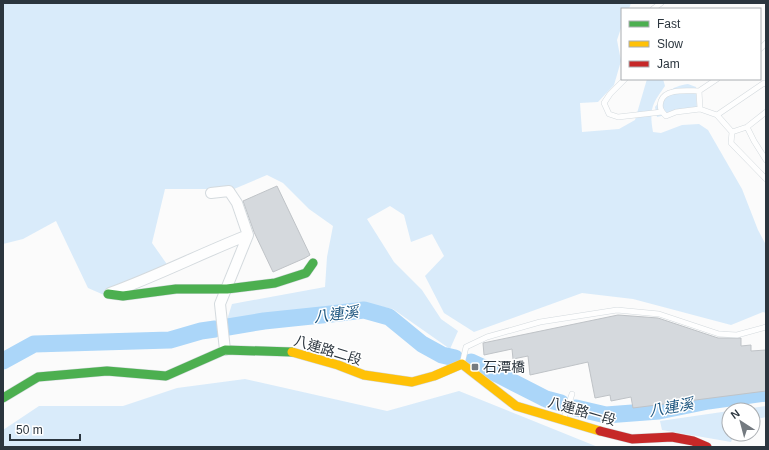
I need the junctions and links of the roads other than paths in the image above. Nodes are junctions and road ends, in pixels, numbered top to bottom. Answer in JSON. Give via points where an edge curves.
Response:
{"nodes":[{"id":1,"x":624,"y":80,"type":"edge"},
{"id":2,"x":716,"y":80,"type":"edge"},
{"id":3,"x":765,"y":82,"type":"edge"},
{"id":4,"x":699,"y":91,"type":"junction"},
{"id":5,"x":700,"y":109,"type":"junction"},
{"id":6,"x":662,"y":112,"type":"junction"},
{"id":7,"x":766,"y":112,"type":"edge"},
{"id":8,"x":717,"y":115,"type":"junction"},
{"id":9,"x":747,"y":127,"type":"junction"},
{"id":10,"x":732,"y":132,"type":"junction"},
{"id":11,"x":766,"y":160,"type":"edge"},
{"id":12,"x":766,"y":179,"type":"edge"},
{"id":13,"x":211,"y":193,"type":"dead end"},
{"id":14,"x":248,"y":235,"type":"junction"},
{"id":15,"x":313,"y":263,"type":"dead end"},
{"id":16,"x":227,"y":289,"type":"junction"},
{"id":17,"x":108,"y":294,"type":"joint"},
{"id":18,"x":766,"y":327,"type":"edge"},
{"id":19,"x":225,"y":350,"type":"junction"},
{"id":20,"x":462,"y":364,"type":"junction"},
{"id":21,"x":572,"y":394,"type":"dead end"},
{"id":22,"x":3,"y":398,"type":"edge"},
{"id":23,"x":563,"y":422,"type":"junction"},
{"id":24,"x":707,"y":447,"type":"edge"}],
"edges":[{"from":1,"to":6,"type":"lane","via":[[604,103],[609,114],[618,117]]},
{"from":2,"to":4,"type":"lane"},
{"from":3,"to":8,"type":"lane"},
{"from":4,"to":5,"type":"lane"},
{"from":4,"to":6,"type":"lane","via":[[669,93],[662,97]]},
{"from":5,"to":6,"type":"lane","via":[[666,116]]},
{"from":5,"to":8,"type":"lane"},
{"from":7,"to":9,"type":"lane"},
{"from":8,"to":10,"type":"lane"},
{"from":9,"to":10,"type":"lane"},
{"from":9,"to":11,"type":"lane"},
{"from":10,"to":12,"type":"lane","via":[[732,144]]},
{"from":13,"to":14,"type":"street","via":[[229,191],[238,203]]},
{"from":14,"to":16,"type":"street"},
{"from":14,"to":17,"type":"street"},
{"from":15,"to":16,"type":"street","via":[[306,272],[275,283]]},
{"from":16,"to":17,"type":"street","via":[[176,289],[123,296]]},
{"from":16,"to":19,"type":"street","via":[[220,304]]},
{"from":18,"to":20,"type":"lane","via":[[737,335],[719,334],[659,314],[617,310],[540,322],[487,337],[466,346]]},
{"from":19,"to":20,"type":"street","name":"八連路二段","via":[[292,352],[364,375],[412,382]]},
{"from":19,"to":22,"type":"street","name":"八連路二段","via":[[166,376],[107,371],[38,377]]},
{"from":20,"to":23,"type":"street","name":"八連路一段","via":[[516,406]]},
{"from":21,"to":23,"type":"lane"},
{"from":23,"to":24,"type":"street","name":"八連路一段","via":[[632,439],[672,437],[694,441]]}]}
